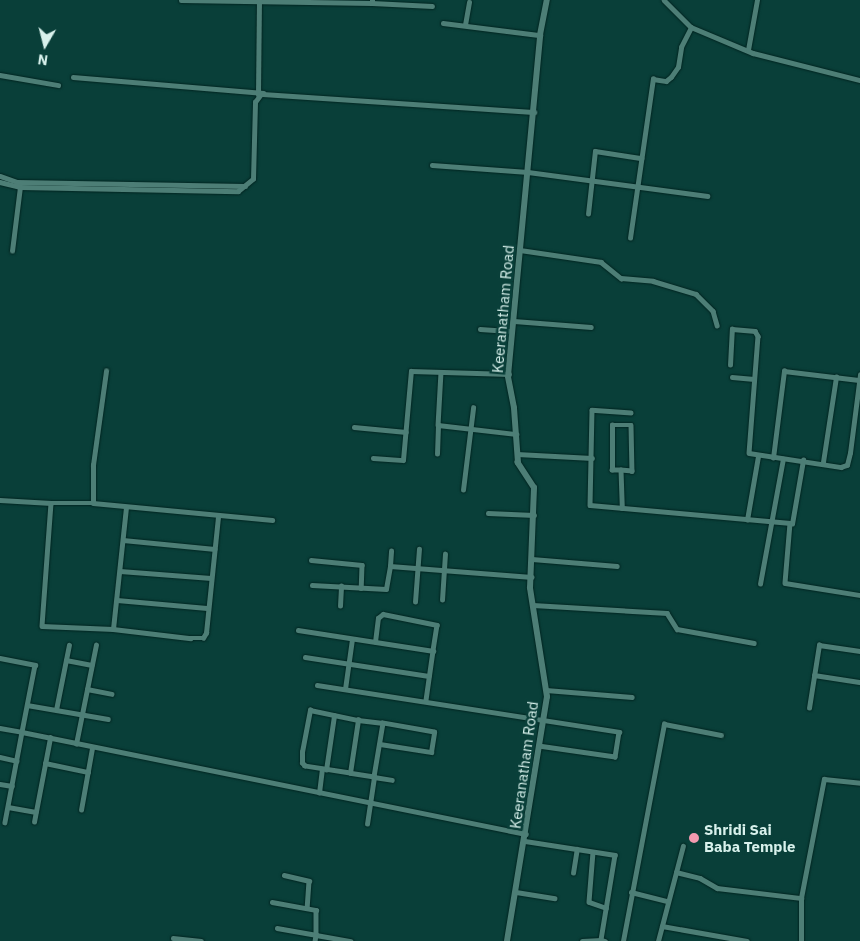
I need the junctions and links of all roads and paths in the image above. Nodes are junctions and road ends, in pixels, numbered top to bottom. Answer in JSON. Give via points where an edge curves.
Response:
{"nodes":[{"id":1,"x":180,"y":0,"type":"edge"},
{"id":2,"x":200,"y":0,"type":"edge"},
{"id":3,"x":546,"y":0,"type":"edge"},
{"id":4,"x":758,"y":0,"type":"edge"},
{"id":5,"x":259,"y":1,"type":"junction"},
{"id":6,"x":272,"y":1,"type":"edge"},
{"id":7,"x":308,"y":1,"type":"edge"},
{"id":8,"x":341,"y":1,"type":"edge"},
{"id":9,"x":372,"y":1,"type":"edge"},
{"id":10,"x":667,"y":1,"type":"edge"},
{"id":11,"x":469,"y":2,"type":"dead end"},
{"id":12,"x":432,"y":6,"type":"dead end"},
{"id":13,"x":443,"y":22,"type":"dead end"},
{"id":14,"x":466,"y":25,"type":"junction"},
{"id":15,"x":691,"y":27,"type":"junction"},
{"id":16,"x":540,"y":35,"type":"junction"},
{"id":17,"x":748,"y":50,"type":"junction"},
{"id":18,"x":0,"y":75,"type":"edge"},
{"id":19,"x":73,"y":77,"type":"dead end"},
{"id":20,"x":860,"y":80,"type":"edge"},
{"id":21,"x":58,"y":85,"type":"dead end"},
{"id":22,"x":258,"y":95,"type":"junction"},
{"id":23,"x":534,"y":112,"type":"junction"},
{"id":24,"x":641,"y":158,"type":"junction"},
{"id":25,"x":432,"y":165,"type":"dead end"},
{"id":26,"x":528,"y":172,"type":"junction"},
{"id":27,"x":0,"y":176,"type":"edge"},
{"id":28,"x":592,"y":180,"type":"junction"},
{"id":29,"x":0,"y":182,"type":"edge"},
{"id":30,"x":246,"y":186,"type":"junction"},
{"id":31,"x":20,"y":187,"type":"junction"},
{"id":32,"x":637,"y":187,"type":"junction"},
{"id":33,"x":707,"y":196,"type":"dead end"},
{"id":34,"x":588,"y":214,"type":"dead end"},
{"id":35,"x":630,"y":238,"type":"dead end"},
{"id":36,"x":520,"y":250,"type":"junction"},
{"id":37,"x":12,"y":251,"type":"dead end"},
{"id":38,"x":514,"y":321,"type":"junction"},
{"id":39,"x":717,"y":326,"type":"dead end"},
{"id":40,"x":591,"y":327,"type":"dead end"},
{"id":41,"x":480,"y":329,"type":"dead end"},
{"id":42,"x":512,"y":332,"type":"junction"},
{"id":43,"x":730,"y":365,"type":"dead end"},
{"id":44,"x":106,"y":371,"type":"dead end"},
{"id":45,"x":441,"y":372,"type":"junction"},
{"id":46,"x":508,"y":374,"type":"junction"},
{"id":47,"x":860,"y":375,"type":"edge"},
{"id":48,"x":836,"y":376,"type":"junction"},
{"id":49,"x":732,"y":378,"type":"dead end"},
{"id":50,"x":754,"y":379,"type":"junction"},
{"id":51,"x":860,"y":380,"type":"edge"},
{"id":52,"x":473,"y":408,"type":"dead end"},
{"id":53,"x":631,"y":413,"type":"dead end"},
{"id":54,"x":438,"y":425,"type":"junction"},
{"id":55,"x":354,"y":427,"type":"dead end"},
{"id":56,"x":471,"y":429,"type":"junction"},
{"id":57,"x":406,"y":432,"type":"junction"},
{"id":58,"x":516,"y":434,"type":"junction"},
{"id":59,"x":436,"y":454,"type":"dead end"},
{"id":60,"x":517,"y":454,"type":"junction"},
{"id":61,"x":758,"y":456,"type":"junction"},
{"id":62,"x":373,"y":458,"type":"dead end"},
{"id":63,"x":592,"y":458,"type":"junction"},
{"id":64,"x":774,"y":458,"type":"junction"},
{"id":65,"x":783,"y":459,"type":"junction"},
{"id":66,"x":803,"y":460,"type":"junction"},
{"id":67,"x":823,"y":462,"type":"junction"},
{"id":68,"x":621,"y":470,"type":"junction"},
{"id":69,"x":463,"y":490,"type":"dead end"},
{"id":70,"x":0,"y":500,"type":"edge"},
{"id":71,"x":51,"y":503,"type":"junction"},
{"id":72,"x":93,"y":503,"type":"junction"},
{"id":73,"x":126,"y":508,"type":"junction"},
{"id":74,"x":622,"y":508,"type":"junction"},
{"id":75,"x":488,"y":513,"type":"dead end"},
{"id":76,"x":534,"y":515,"type":"junction"},
{"id":77,"x":218,"y":516,"type":"junction"},
{"id":78,"x":272,"y":520,"type":"dead end"},
{"id":79,"x":747,"y":520,"type":"junction"},
{"id":80,"x":772,"y":520,"type":"junction"},
{"id":81,"x":792,"y":524,"type":"junction"},
{"id":82,"x":124,"y":540,"type":"junction"},
{"id":83,"x":215,"y":549,"type":"junction"},
{"id":84,"x":419,"y":549,"type":"dead end"},
{"id":85,"x":391,"y":551,"type":"dead end"},
{"id":86,"x":445,"y":554,"type":"dead end"},
{"id":87,"x":532,"y":559,"type":"junction"},
{"id":88,"x":311,"y":560,"type":"dead end"},
{"id":89,"x":390,"y":566,"type":"junction"},
{"id":90,"x":616,"y":566,"type":"dead end"},
{"id":91,"x":417,"y":568,"type":"junction"},
{"id":92,"x":444,"y":569,"type":"junction"},
{"id":93,"x":120,"y":571,"type":"junction"},
{"id":94,"x":532,"y":577,"type":"junction"},
{"id":95,"x":211,"y":578,"type":"junction"},
{"id":96,"x":760,"y":584,"type":"dead end"},
{"id":97,"x":312,"y":585,"type":"dead end"},
{"id":98,"x":341,"y":586,"type":"junction"},
{"id":99,"x":361,"y":588,"type":"junction"},
{"id":100,"x":860,"y":595,"type":"edge"},
{"id":101,"x":117,"y":600,"type":"junction"},
{"id":102,"x":442,"y":600,"type":"dead end"},
{"id":103,"x":415,"y":602,"type":"dead end"},
{"id":104,"x":533,"y":605,"type":"junction"},
{"id":105,"x":340,"y":606,"type":"dead end"},
{"id":106,"x":207,"y":608,"type":"junction"},
{"id":107,"x":113,"y":628,"type":"junction"},
{"id":108,"x":298,"y":630,"type":"dead end"},
{"id":109,"x":352,"y":639,"type":"junction"},
{"id":110,"x":375,"y":642,"type":"junction"},
{"id":111,"x":754,"y":643,"type":"dead end"},
{"id":112,"x":69,"y":645,"type":"dead end"},
{"id":113,"x":96,"y":645,"type":"dead end"},
{"id":114,"x":433,"y":651,"type":"junction"},
{"id":115,"x":860,"y":651,"type":"edge"},
{"id":116,"x":305,"y":657,"type":"dead end"},
{"id":117,"x":0,"y":658,"type":"edge"},
{"id":118,"x":66,"y":660,"type":"junction"},
{"id":119,"x":92,"y":665,"type":"junction"},
{"id":120,"x":349,"y":665,"type":"junction"},
{"id":121,"x":814,"y":675,"type":"junction"},
{"id":122,"x":429,"y":676,"type":"junction"},
{"id":123,"x":860,"y":682,"type":"edge"},
{"id":124,"x":316,"y":685,"type":"dead end"},
{"id":125,"x":87,"y":689,"type":"junction"},
{"id":126,"x":345,"y":689,"type":"junction"},
{"id":127,"x":546,"y":690,"type":"junction"},
{"id":128,"x":112,"y":694,"type":"dead end"},
{"id":129,"x":632,"y":697,"type":"dead end"},
{"id":130,"x":426,"y":700,"type":"junction"},
{"id":131,"x":27,"y":705,"type":"junction"},
{"id":132,"x":809,"y":708,"type":"dead end"},
{"id":133,"x":56,"y":710,"type":"junction"},
{"id":134,"x":82,"y":714,"type":"junction"},
{"id":135,"x":334,"y":716,"type":"junction"},
{"id":136,"x":108,"y":719,"type":"dead end"},
{"id":137,"x":545,"y":719,"type":"junction"},
{"id":138,"x":358,"y":720,"type":"junction"},
{"id":139,"x":383,"y":723,"type":"junction"},
{"id":140,"x":0,"y":728,"type":"edge"},
{"id":141,"x":22,"y":732,"type":"junction"},
{"id":142,"x":721,"y":735,"type":"dead end"},
{"id":143,"x":50,"y":738,"type":"junction"},
{"id":144,"x":76,"y":744,"type":"junction"},
{"id":145,"x":380,"y":744,"type":"junction"},
{"id":146,"x":540,"y":746,"type":"junction"},
{"id":147,"x":92,"y":748,"type":"junction"},
{"id":148,"x":0,"y":757,"type":"edge"},
{"id":149,"x":17,"y":760,"type":"junction"},
{"id":150,"x":45,"y":763,"type":"junction"},
{"id":151,"x":324,"y":769,"type":"junction"},
{"id":152,"x":88,"y":772,"type":"junction"},
{"id":153,"x":350,"y":773,"type":"junction"},
{"id":154,"x":374,"y":778,"type":"junction"},
{"id":155,"x":392,"y":780,"type":"dead end"},
{"id":156,"x":860,"y":783,"type":"edge"},
{"id":157,"x":0,"y":784,"type":"edge"},
{"id":158,"x":12,"y":786,"type":"junction"},
{"id":159,"x":319,"y":793,"type":"junction"},
{"id":160,"x":370,"y":803,"type":"junction"},
{"id":161,"x":8,"y":807,"type":"junction"},
{"id":162,"x":81,"y":810,"type":"dead end"},
{"id":163,"x":36,"y":812,"type":"junction"},
{"id":164,"x":5,"y":822,"type":"dead end"},
{"id":165,"x":34,"y":822,"type":"dead end"},
{"id":166,"x":367,"y":824,"type":"dead end"},
{"id":167,"x":526,"y":838,"type":"junction"},
{"id":168,"x":682,"y":846,"type":"dead end"},
{"id":169,"x":576,"y":849,"type":"junction"},
{"id":170,"x":594,"y":852,"type":"junction"},
{"id":171,"x":676,"y":872,"type":"junction"},
{"id":172,"x":573,"y":873,"type":"dead end"},
{"id":173,"x":284,"y":875,"type":"dead end"},
{"id":174,"x":516,"y":892,"type":"junction"},
{"id":175,"x":631,"y":892,"type":"junction"},
{"id":176,"x":555,"y":898,"type":"dead end"},
{"id":177,"x":801,"y":898,"type":"junction"},
{"id":178,"x":668,"y":901,"type":"junction"},
{"id":179,"x":272,"y":902,"type":"dead end"},
{"id":180,"x":307,"y":908,"type":"junction"},
{"id":181,"x":606,"y":908,"type":"junction"},
{"id":182,"x":662,"y":926,"type":"junction"},
{"id":183,"x":277,"y":928,"type":"dead end"},
{"id":184,"x":316,"y":935,"type":"junction"},
{"id":185,"x":174,"y":938,"type":"dead end"},
{"id":186,"x":601,"y":940,"type":"edge"},
{"id":187,"x":201,"y":941,"type":"edge"},
{"id":188,"x":315,"y":941,"type":"edge"},
{"id":189,"x":350,"y":941,"type":"edge"},
{"id":190,"x":508,"y":941,"type":"edge"},
{"id":191,"x":582,"y":941,"type":"edge"},
{"id":192,"x":605,"y":941,"type":"edge"},
{"id":193,"x":623,"y":941,"type":"edge"},
{"id":194,"x":658,"y":941,"type":"edge"},
{"id":195,"x":740,"y":941,"type":"edge"},
{"id":196,"x":747,"y":941,"type":"edge"},
{"id":197,"x":801,"y":941,"type":"edge"}],
"edges":[{"from":1,"to":2,"type":"street"},
{"from":2,"to":5,"type":"street"},
{"from":3,"to":16,"type":"street","name":"Keeranatham Road"},
{"from":4,"to":17,"type":"street"},
{"from":5,"to":6,"type":"street"},
{"from":5,"to":22,"type":"street"},
{"from":6,"to":7,"type":"street"},
{"from":7,"to":8,"type":"street"},
{"from":8,"to":9,"type":"street"},
{"from":9,"to":12,"type":"street"},
{"from":10,"to":15,"type":"street"},
{"from":11,"to":14,"type":"street"},
{"from":13,"to":14,"type":"street"},
{"from":14,"to":16,"type":"street"},
{"from":15,"to":17,"type":"street"},
{"from":15,"to":24,"type":"street","via":[[681,47],[678,67],[671,77],[666,81],[653,79]]},
{"from":16,"to":23,"type":"street","name":"Keeranatham Road"},
{"from":17,"to":20,"type":"street"},
{"from":18,"to":21,"type":"street"},
{"from":19,"to":22,"type":"street"},
{"from":22,"to":23,"type":"street"},
{"from":22,"to":30,"type":"street","via":[[254,174]]},
{"from":23,"to":26,"type":"street","name":"Keeranatham Road"},
{"from":24,"to":28,"type":"street","via":[[595,151]]},
{"from":24,"to":32,"type":"street"},
{"from":25,"to":26,"type":"street"},
{"from":26,"to":28,"type":"street"},
{"from":26,"to":36,"type":"street","name":"Keeranatham Road"},
{"from":27,"to":30,"type":"street","via":[[17,182]]},
{"from":28,"to":32,"type":"street"},
{"from":28,"to":34,"type":"street"},
{"from":29,"to":31,"type":"street"},
{"from":30,"to":31,"type":"street","via":[[231,192]]},
{"from":31,"to":37,"type":"street"},
{"from":32,"to":33,"type":"street"},
{"from":32,"to":35,"type":"street"},
{"from":36,"to":38,"type":"street","name":"Keeranatham Road"},
{"from":36,"to":39,"type":"street","via":[[601,262],[621,278],[654,281],[690,292],[703,299],[713,311]]},
{"from":38,"to":40,"type":"street"},
{"from":38,"to":42,"type":"street","name":"Keeranatham Road"},
{"from":41,"to":42,"type":"street"},
{"from":42,"to":46,"type":"street","name":"Keeranatham Road"},
{"from":43,"to":50,"type":"street","via":[[732,329],[755,331],[758,336]]},
{"from":44,"to":72,"type":"street","via":[[93,464]]},
{"from":45,"to":46,"type":"street"},
{"from":45,"to":54,"type":"street"},
{"from":45,"to":57,"type":"street","via":[[411,371]]},
{"from":46,"to":58,"type":"street","name":"Keeranatham Road"},
{"from":47,"to":51,"type":"street"},
{"from":48,"to":51,"type":"street"},
{"from":48,"to":64,"type":"street","via":[[784,371]]},
{"from":48,"to":67,"type":"street"},
{"from":49,"to":50,"type":"street"},
{"from":50,"to":61,"type":"street","via":[[749,453]]},
{"from":51,"to":67,"type":"street","via":[[847,465]]},
{"from":52,"to":56,"type":"street"},
{"from":53,"to":63,"type":"street","via":[[592,410]]},
{"from":54,"to":56,"type":"street"},
{"from":54,"to":59,"type":"street"},
{"from":55,"to":57,"type":"street"},
{"from":56,"to":58,"type":"street"},
{"from":56,"to":69,"type":"street"},
{"from":57,"to":62,"type":"street","via":[[403,460]]},
{"from":58,"to":60,"type":"street","name":"Keeranatham Road"},
{"from":60,"to":63,"type":"street"},
{"from":60,"to":76,"type":"street","name":"Keeranatham Road","via":[[523,475],[534,488]]},
{"from":61,"to":64,"type":"street"},
{"from":61,"to":79,"type":"street"},
{"from":63,"to":74,"type":"street","via":[[590,506]]},
{"from":64,"to":65,"type":"street"},
{"from":65,"to":66,"type":"street"},
{"from":65,"to":80,"type":"street"},
{"from":66,"to":67,"type":"street"},
{"from":66,"to":81,"type":"street"},
{"from":68,"to":68,"type":"street","via":[[632,471],[631,425],[612,424],[612,470]]},
{"from":68,"to":74,"type":"street"},
{"from":70,"to":71,"type":"street"},
{"from":71,"to":72,"type":"street"},
{"from":71,"to":107,"type":"street","via":[[42,626]]},
{"from":72,"to":73,"type":"street"},
{"from":73,"to":77,"type":"street"},
{"from":73,"to":82,"type":"street"},
{"from":74,"to":79,"type":"street"},
{"from":75,"to":76,"type":"street"},
{"from":76,"to":87,"type":"street","name":"Keeranatham Road"},
{"from":77,"to":78,"type":"street"},
{"from":77,"to":83,"type":"street"},
{"from":79,"to":80,"type":"street"},
{"from":80,"to":81,"type":"street"},
{"from":80,"to":96,"type":"street"},
{"from":81,"to":100,"type":"street","via":[[785,583]]},
{"from":82,"to":83,"type":"street"},
{"from":82,"to":93,"type":"street"},
{"from":83,"to":95,"type":"street"},
{"from":84,"to":91,"type":"street"},
{"from":85,"to":89,"type":"street"},
{"from":86,"to":92,"type":"street"},
{"from":87,"to":90,"type":"street"},
{"from":87,"to":94,"type":"street","name":"Keeranatham Road"},
{"from":88,"to":99,"type":"street","via":[[362,565]]},
{"from":89,"to":91,"type":"street"},
{"from":89,"to":99,"type":"street","via":[[388,588]]},
{"from":91,"to":92,"type":"street"},
{"from":91,"to":103,"type":"street"},
{"from":92,"to":94,"type":"street"},
{"from":92,"to":102,"type":"street"},
{"from":93,"to":95,"type":"street"},
{"from":93,"to":101,"type":"street"},
{"from":94,"to":104,"type":"street","name":"Keeranatham Road"},
{"from":95,"to":106,"type":"street"},
{"from":97,"to":98,"type":"street"},
{"from":98,"to":99,"type":"street"},
{"from":98,"to":105,"type":"street"},
{"from":101,"to":106,"type":"street"},
{"from":101,"to":107,"type":"street"},
{"from":104,"to":111,"type":"street","via":[[667,613],[677,629]]},
{"from":104,"to":127,"type":"street","name":"Keeranatham Road"},
{"from":106,"to":107,"type":"street","via":[[203,638]]},
{"from":108,"to":109,"type":"street"},
{"from":109,"to":110,"type":"street"},
{"from":109,"to":120,"type":"street"},
{"from":110,"to":114,"type":"street"},
{"from":110,"to":114,"type":"street","via":[[378,618],[383,614],[437,625]]},
{"from":112,"to":118,"type":"street"},
{"from":113,"to":119,"type":"street"},
{"from":114,"to":122,"type":"street"},
{"from":115,"to":121,"type":"street","via":[[819,646]]},
{"from":116,"to":120,"type":"street"},
{"from":117,"to":131,"type":"street","via":[[35,665]]},
{"from":118,"to":119,"type":"street"},
{"from":118,"to":133,"type":"street"},
{"from":119,"to":125,"type":"street"},
{"from":120,"to":122,"type":"street"},
{"from":120,"to":126,"type":"street"},
{"from":121,"to":123,"type":"street"},
{"from":121,"to":132,"type":"street"},
{"from":122,"to":130,"type":"street"},
{"from":124,"to":126,"type":"street"},
{"from":125,"to":128,"type":"street"},
{"from":125,"to":134,"type":"street"},
{"from":126,"to":130,"type":"street"},
{"from":127,"to":129,"type":"street"},
{"from":127,"to":137,"type":"street","name":"Keeranatham Road"},
{"from":130,"to":137,"type":"street"},
{"from":131,"to":133,"type":"street"},
{"from":131,"to":141,"type":"street"},
{"from":133,"to":134,"type":"street"},
{"from":134,"to":136,"type":"street"},
{"from":134,"to":144,"type":"street"},
{"from":135,"to":138,"type":"street"},
{"from":135,"to":151,"type":"street"},
{"from":135,"to":151,"type":"street","via":[[310,710],[309,715],[302,763]]},
{"from":137,"to":146,"type":"street","name":"Keeranatham Road"},
{"from":137,"to":146,"type":"street","via":[[619,732],[615,757]]},
{"from":138,"to":139,"type":"street"},
{"from":138,"to":153,"type":"street"},
{"from":139,"to":145,"type":"street"},
{"from":139,"to":145,"type":"street","via":[[434,732],[431,752]]},
{"from":140,"to":141,"type":"street"},
{"from":141,"to":143,"type":"street"},
{"from":141,"to":149,"type":"street"},
{"from":142,"to":175,"type":"street","via":[[664,724]]},
{"from":143,"to":144,"type":"street"},
{"from":143,"to":150,"type":"street"},
{"from":144,"to":147,"type":"street"},
{"from":145,"to":154,"type":"street"},
{"from":146,"to":167,"type":"street","name":"Keeranatham Road"},
{"from":147,"to":152,"type":"street"},
{"from":147,"to":159,"type":"street"},
{"from":148,"to":149,"type":"street"},
{"from":149,"to":158,"type":"street"},
{"from":150,"to":152,"type":"street"},
{"from":150,"to":163,"type":"street"},
{"from":151,"to":153,"type":"street"},
{"from":151,"to":159,"type":"street"},
{"from":152,"to":162,"type":"street"},
{"from":153,"to":154,"type":"street"},
{"from":154,"to":155,"type":"street"},
{"from":154,"to":160,"type":"street"},
{"from":156,"to":177,"type":"street","via":[[824,779]]},
{"from":157,"to":158,"type":"street"},
{"from":158,"to":161,"type":"street"},
{"from":159,"to":160,"type":"street"},
{"from":160,"to":166,"type":"street"},
{"from":160,"to":167,"type":"street"},
{"from":161,"to":163,"type":"street"},
{"from":161,"to":164,"type":"street"},
{"from":163,"to":165,"type":"street"},
{"from":167,"to":169,"type":"street"},
{"from":167,"to":174,"type":"street","name":"Keeranatham Road"},
{"from":168,"to":171,"type":"street"},
{"from":169,"to":170,"type":"street"},
{"from":169,"to":172,"type":"street"},
{"from":170,"to":181,"type":"street","via":[[589,902]]},
{"from":170,"to":181,"type":"street","via":[[614,855]]},
{"from":171,"to":177,"type":"street","via":[[700,878],[717,888]]},
{"from":171,"to":178,"type":"street"},
{"from":173,"to":180,"type":"street","via":[[309,881]]},
{"from":174,"to":176,"type":"street"},
{"from":174,"to":190,"type":"street","name":"Keeranatham Road"},
{"from":175,"to":178,"type":"street"},
{"from":175,"to":193,"type":"street"},
{"from":177,"to":197,"type":"street"},
{"from":178,"to":182,"type":"street"},
{"from":179,"to":180,"type":"street"},
{"from":180,"to":184,"type":"street","via":[[318,912]]},
{"from":181,"to":186,"type":"street"},
{"from":182,"to":194,"type":"street"},
{"from":182,"to":195,"type":"street"},
{"from":183,"to":184,"type":"street"},
{"from":184,"to":188,"type":"street"},
{"from":184,"to":189,"type":"street"},
{"from":185,"to":187,"type":"street"},
{"from":186,"to":191,"type":"street"},
{"from":186,"to":192,"type":"street"},
{"from":195,"to":196,"type":"street"}]}
